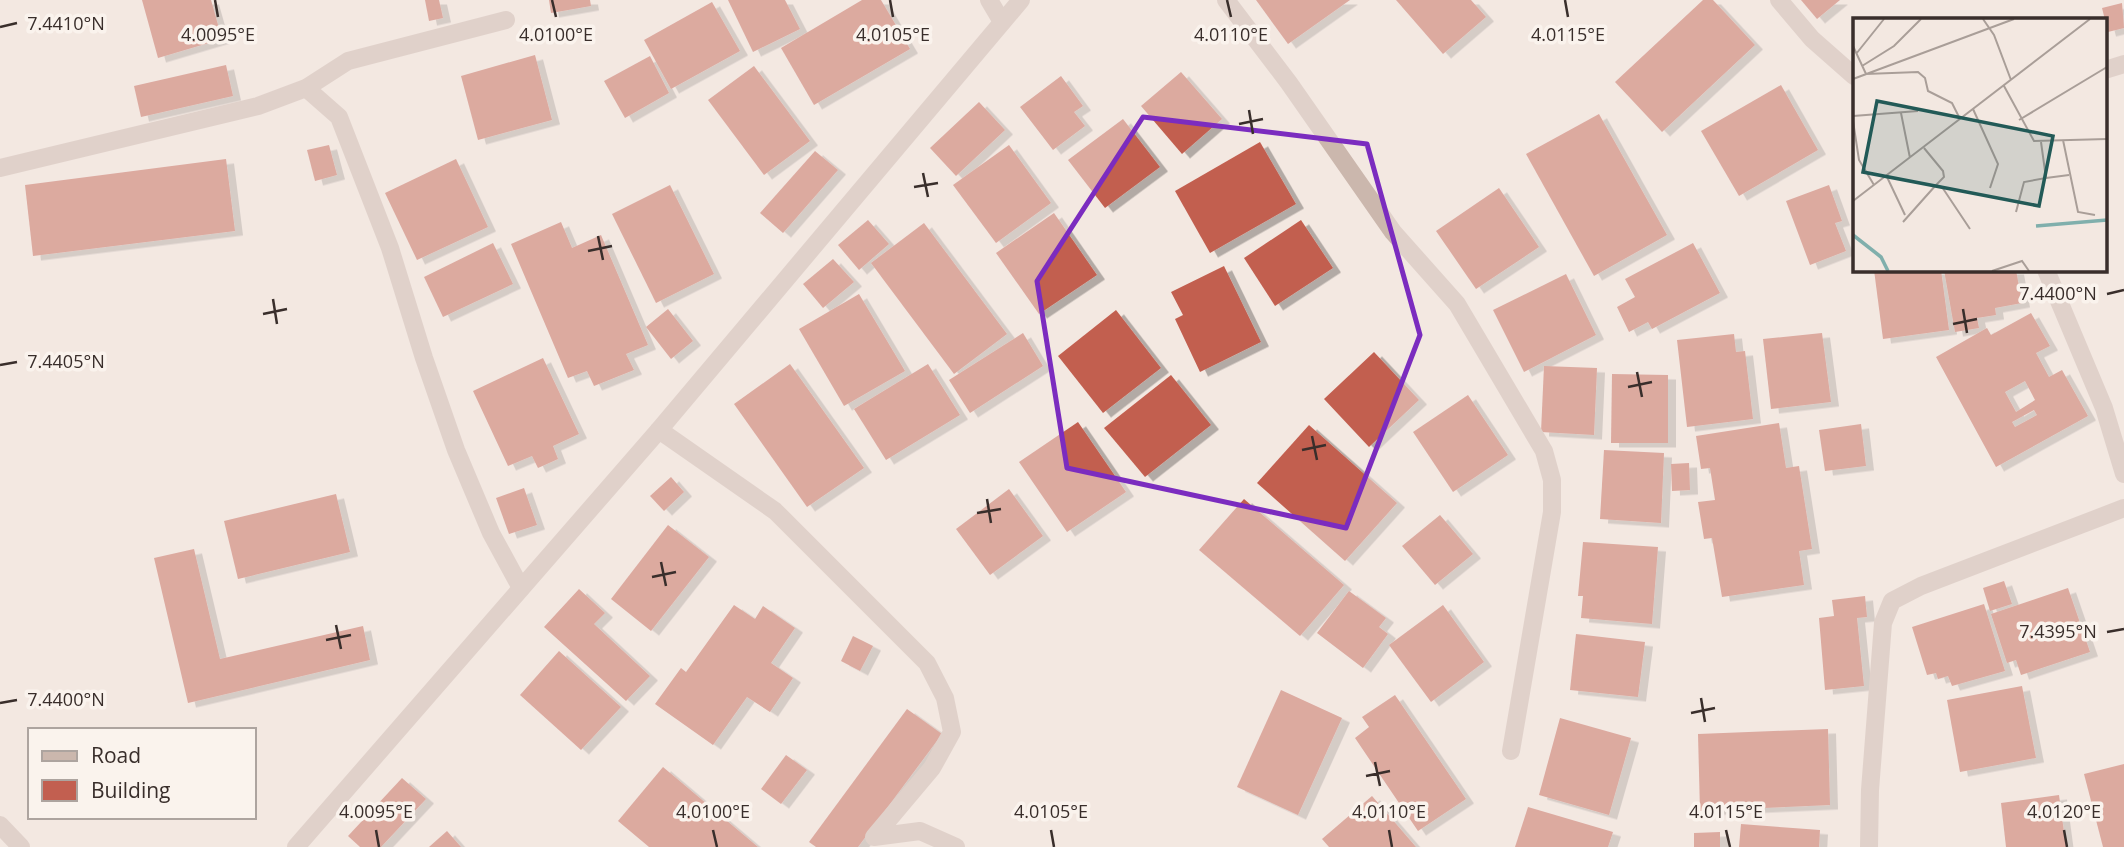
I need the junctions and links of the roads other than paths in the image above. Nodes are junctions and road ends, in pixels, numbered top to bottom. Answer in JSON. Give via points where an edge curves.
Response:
{"nodes":[{"id":1,"x":989,"y":0,"type":"edge"},
{"id":2,"x":1021,"y":0,"type":"edge"},
{"id":3,"x":1226,"y":0,"type":"edge"},
{"id":4,"x":1779,"y":0,"type":"edge"},
{"id":5,"x":506,"y":20,"type":"dead end"},
{"id":6,"x":1002,"y":22,"type":"junction"},
{"id":7,"x":2124,"y":64,"type":"edge"},
{"id":8,"x":2106,"y":70,"type":"edge"},
{"id":9,"x":1853,"y":75,"type":"edge"},
{"id":10,"x":306,"y":88,"type":"junction"},
{"id":11,"x":0,"y":168,"type":"edge"},
{"id":12,"x":2046,"y":271,"type":"edge"},
{"id":13,"x":659,"y":430,"type":"junction"},
{"id":14,"x":2124,"y":474,"type":"edge"},
{"id":15,"x":2124,"y":508,"type":"edge"},
{"id":16,"x":521,"y":588,"type":"junction"},
{"id":17,"x":1510,"y":751,"type":"dead end"},
{"id":18,"x":0,"y":825,"type":"edge"},
{"id":19,"x":869,"y":842,"type":"edge"},
{"id":20,"x":21,"y":847,"type":"edge"},
{"id":21,"x":296,"y":847,"type":"edge"},
{"id":22,"x":956,"y":847,"type":"edge"},
{"id":23,"x":1869,"y":847,"type":"edge"}],
"edges":[{"from":1,"to":6,"type":"street"},
{"from":2,"to":6,"type":"street"},
{"from":3,"to":17,"type":"street","via":[[1393,232],[1457,304],[1544,451],[1552,480],[1552,512]]},
{"from":4,"to":9,"type":"street"},
{"from":5,"to":10,"type":"street","via":[[348,61]]},
{"from":6,"to":13,"type":"street"},
{"from":7,"to":8,"type":"street"},
{"from":10,"to":11,"type":"street","via":[[258,106]]},
{"from":10,"to":16,"type":"street","via":[[338,117],[390,248],[456,450],[491,533]]},
{"from":12,"to":14,"type":"street","via":[[2104,408]]},
{"from":13,"to":16,"type":"street"},
{"from":13,"to":19,"type":"street","via":[[775,511],[927,663],[945,698],[952,732],[932,768]]},
{"from":15,"to":23,"type":"street","via":[[1892,601],[1883,623]]},
{"from":16,"to":21,"type":"street"},
{"from":18,"to":20,"type":"street"},
{"from":19,"to":22,"type":"street","via":[[920,831]]}]}
